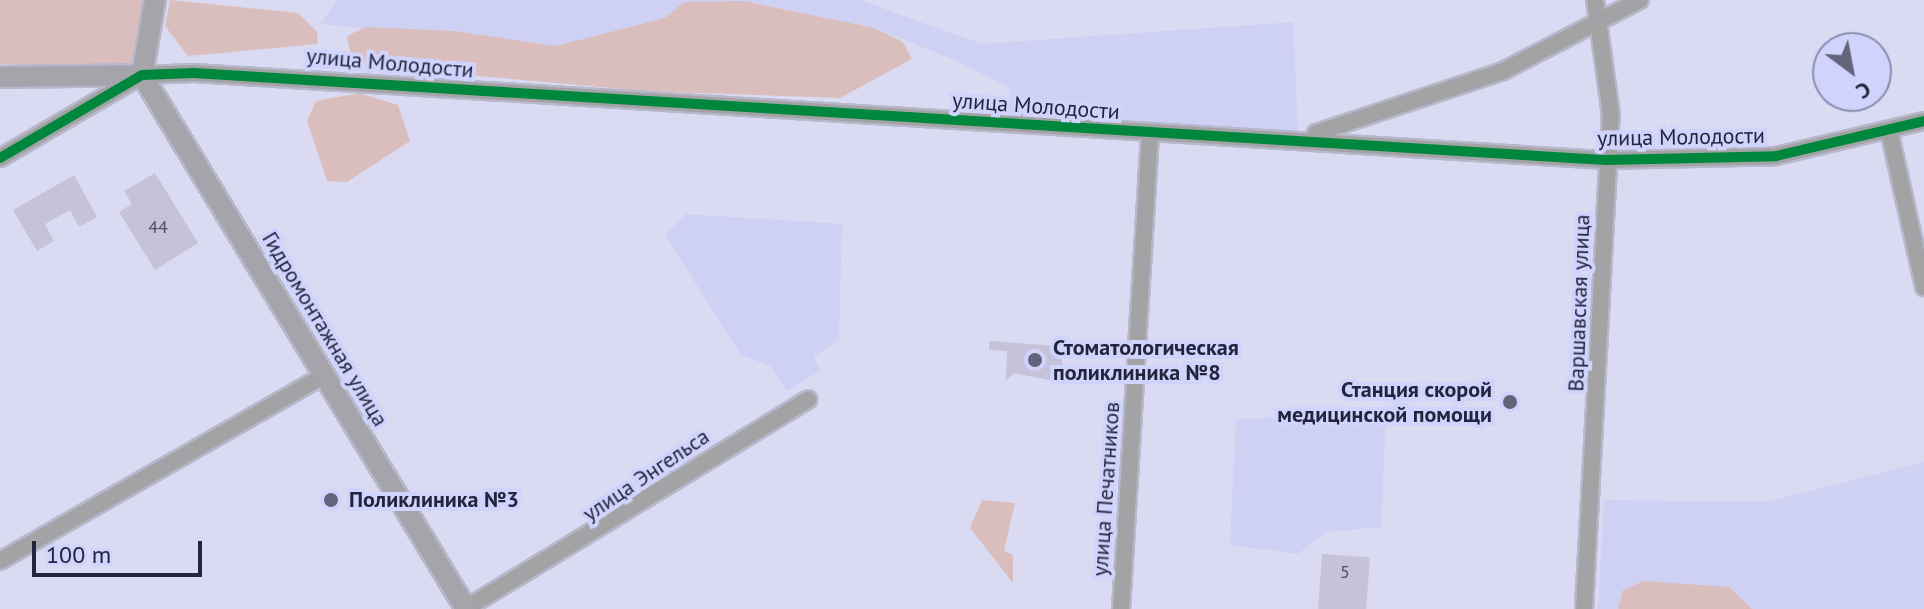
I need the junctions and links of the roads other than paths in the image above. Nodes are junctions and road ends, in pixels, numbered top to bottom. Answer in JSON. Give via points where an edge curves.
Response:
{"nodes":[{"id":1,"x":155,"y":0,"type":"edge"},
{"id":2,"x":1595,"y":0,"type":"edge"},
{"id":3,"x":1640,"y":0,"type":"edge"},
{"id":4,"x":1600,"y":18,"type":"junction"},
{"id":5,"x":142,"y":75,"type":"junction"},
{"id":6,"x":0,"y":77,"type":"edge"},
{"id":7,"x":1924,"y":121,"type":"edge"},
{"id":8,"x":1889,"y":130,"type":"junction"},
{"id":9,"x":1150,"y":133,"type":"junction"},
{"id":10,"x":1307,"y":136,"type":"junction"},
{"id":11,"x":0,"y":158,"type":"edge"},
{"id":12,"x":1606,"y":160,"type":"junction"},
{"id":13,"x":1924,"y":287,"type":"edge"},
{"id":14,"x":323,"y":376,"type":"junction"},
{"id":15,"x":808,"y":400,"type":"dead end"},
{"id":16,"x":0,"y":561,"type":"edge"},
{"id":17,"x":466,"y":609,"type":"edge"},
{"id":18,"x":1121,"y":609,"type":"edge"},
{"id":19,"x":1584,"y":609,"type":"edge"}],
"edges":[{"from":1,"to":5,"type":"main road"},
{"from":2,"to":4,"type":"street","name":"Варшавская улица"},
{"from":3,"to":4,"type":"street"},
{"from":4,"to":10,"type":"street","via":[[1503,71]]},
{"from":4,"to":12,"type":"street","name":"Варшавская улица","via":[[1610,77]]},
{"from":5,"to":6,"type":"main road"},
{"from":5,"to":9,"type":"street","name":"улица Молодости","via":[[321,76]]},
{"from":5,"to":11,"type":"street"},
{"from":5,"to":14,"type":"main road","name":"Гидромонтажная улица"},
{"from":7,"to":8,"type":"street","name":"улица Молодости"},
{"from":8,"to":12,"type":"street","name":"улица Молодости","via":[[1776,156]]},
{"from":8,"to":13,"type":"street"},
{"from":9,"to":10,"type":"street","name":"улица Молодости"},
{"from":9,"to":18,"type":"street","name":"улица Печатников"},
{"from":10,"to":12,"type":"street","name":"улица Молодости"},
{"from":12,"to":19,"type":"street","name":"Варшавская улица"},
{"from":14,"to":16,"type":"street"},
{"from":14,"to":17,"type":"main road","name":"Гидромонтажная улица"},
{"from":15,"to":17,"type":"street","name":"улица Энгельса"}]}
